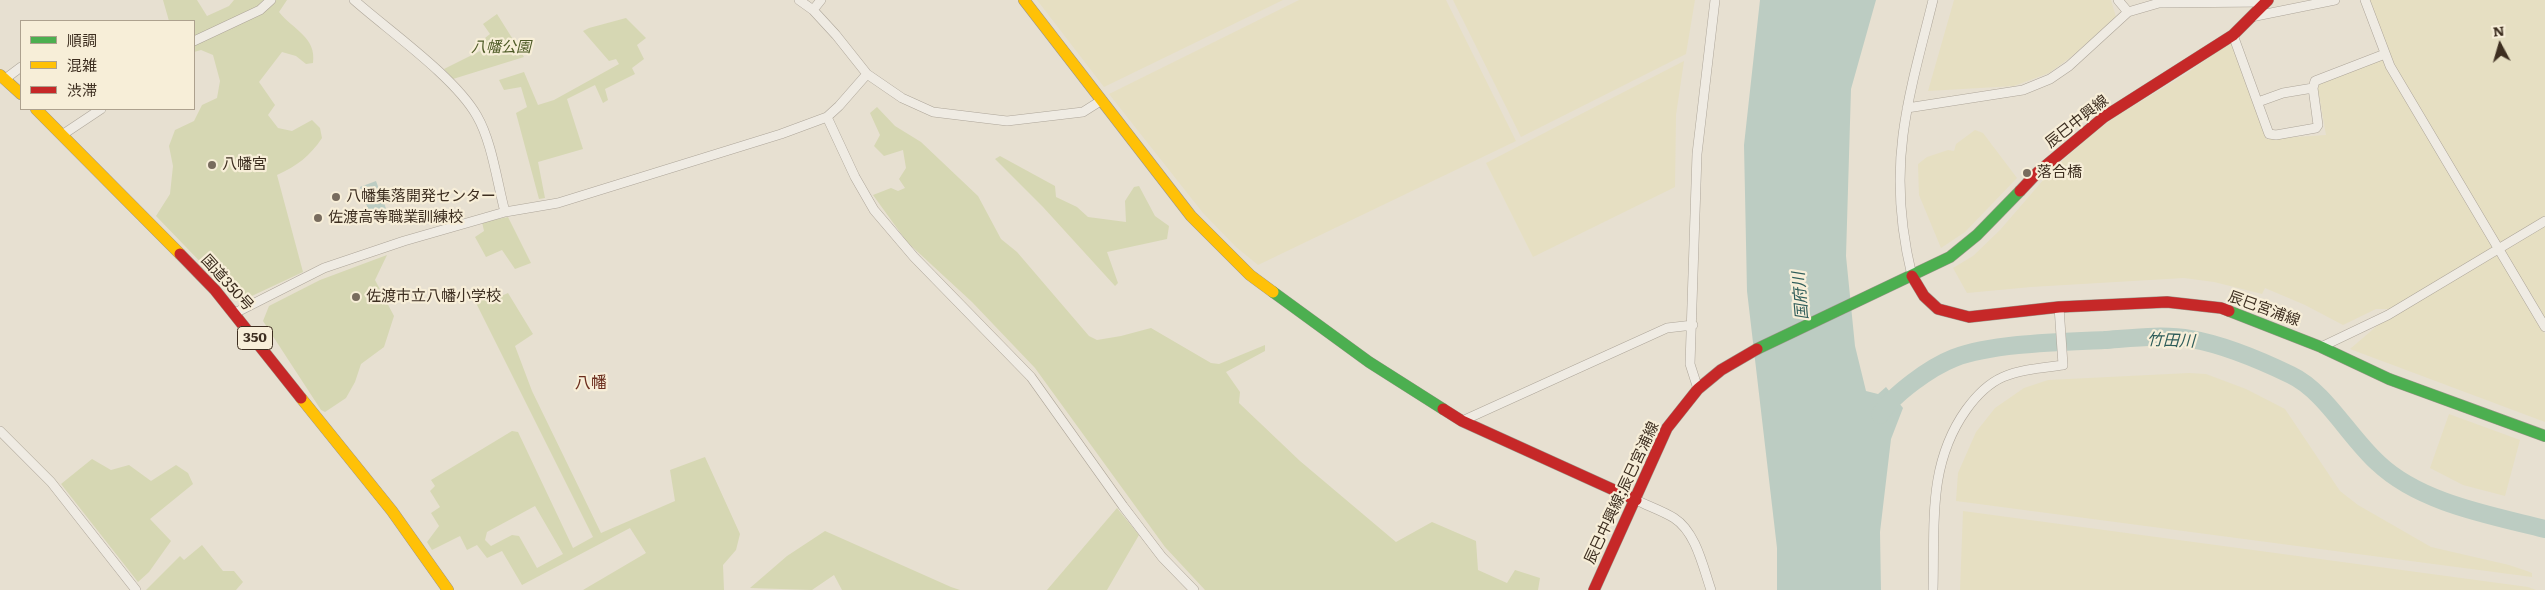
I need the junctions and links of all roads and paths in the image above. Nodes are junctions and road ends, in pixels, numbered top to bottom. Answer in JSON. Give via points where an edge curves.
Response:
{"nodes":[{"id":1,"x":271,"y":0,"type":"edge"},
{"id":2,"x":354,"y":0,"type":"edge"},
{"id":3,"x":799,"y":0,"type":"edge"},
{"id":4,"x":821,"y":0,"type":"edge"},
{"id":5,"x":1024,"y":0,"type":"edge"},
{"id":6,"x":1715,"y":0,"type":"edge"},
{"id":7,"x":1933,"y":0,"type":"edge"},
{"id":8,"x":2118,"y":0,"type":"edge"},
{"id":9,"x":2335,"y":0,"type":"edge"},
{"id":10,"x":2364,"y":0,"type":"edge"},
{"id":11,"x":2267,"y":1,"type":"edge"},
{"id":12,"x":812,"y":10,"type":"junction"},
{"id":13,"x":2128,"y":12,"type":"junction"},
{"id":14,"x":2251,"y":17,"type":"junction"},
{"id":15,"x":2233,"y":35,"type":"junction"},
{"id":16,"x":195,"y":40,"type":"edge"},
{"id":17,"x":2385,"y":54,"type":"junction"},
{"id":18,"x":20,"y":68,"type":"edge"},
{"id":19,"x":867,"y":74,"type":"junction"},
{"id":20,"x":3,"y":77,"type":"edge"},
{"id":21,"x":2313,"y":88,"type":"junction"},
{"id":22,"x":20,"y":93,"type":"edge"},
{"id":23,"x":1102,"y":100,"type":"junction"},
{"id":24,"x":2258,"y":102,"type":"junction"},
{"id":25,"x":1908,"y":108,"type":"junction"},
{"id":26,"x":37,"y":110,"type":"edge"},
{"id":27,"x":100,"y":110,"type":"edge"},
{"id":28,"x":827,"y":117,"type":"junction"},
{"id":29,"x":62,"y":135,"type":"junction"},
{"id":30,"x":505,"y":212,"type":"junction"},
{"id":31,"x":2545,"y":221,"type":"edge"},
{"id":32,"x":2499,"y":248,"type":"junction"},
{"id":33,"x":1912,"y":276,"type":"junction"},
{"id":34,"x":234,"y":312,"type":"junction"},
{"id":35,"x":2059,"y":312,"type":"junction"},
{"id":36,"x":1693,"y":325,"type":"junction"},
{"id":37,"x":2545,"y":328,"type":"edge"},
{"id":38,"x":2321,"y":347,"type":"junction"},
{"id":39,"x":1702,"y":386,"type":"junction"},
{"id":40,"x":1462,"y":421,"type":"junction"},
{"id":41,"x":0,"y":431,"type":"edge"},
{"id":42,"x":2545,"y":436,"type":"edge"},
{"id":43,"x":1636,"y":500,"type":"junction"},
{"id":44,"x":136,"y":590,"type":"edge"},
{"id":45,"x":448,"y":590,"type":"edge"},
{"id":46,"x":1194,"y":590,"type":"edge"},
{"id":47,"x":1594,"y":590,"type":"edge"},
{"id":48,"x":1711,"y":590,"type":"edge"},
{"id":49,"x":1933,"y":590,"type":"edge"}],
"edges":[{"from":1,"to":16,"type":"street","via":[[260,10]]},
{"from":2,"to":30,"type":"street","via":[[452,84],[468,103],[485,135]]},
{"from":3,"to":12,"type":"street"},
{"from":4,"to":12,"type":"street"},
{"from":5,"to":23,"type":"main road"},
{"from":6,"to":36,"type":"street","via":[[1697,154]]},
{"from":7,"to":25,"type":"street"},
{"from":8,"to":13,"type":"street"},
{"from":9,"to":14,"type":"street"},
{"from":10,"to":17,"type":"street"},
{"from":11,"to":13,"type":"street","via":[[2158,3]]},
{"from":11,"to":14,"type":"main road","name":"辰巳中興線"},
{"from":12,"to":19,"type":"street"},
{"from":13,"to":25,"type":"street","via":[[2069,66],[2050,79],[2023,90]]},
{"from":14,"to":15,"type":"main road","name":"辰巳中興線"},
{"from":15,"to":24,"type":"street"},
{"from":15,"to":33,"type":"main road","name":"辰巳中興線","via":[[2104,117],[2038,172],[1977,235],[1950,256]]},
{"from":17,"to":21,"type":"street","via":[[2315,81]]},
{"from":17,"to":32,"type":"street"},
{"from":18,"to":20,"type":"street"},
{"from":19,"to":23,"type":"street","via":[[914,105],[933,112],[987,120],[1007,121],[1083,112]]},
{"from":19,"to":28,"type":"street"},
{"from":20,"to":22,"type":"main road"},
{"from":21,"to":24,"type":"street","via":[[2283,93]]},
{"from":21,"to":24,"type":"street","via":[[2318,125],[2314,129],[2269,134]]},
{"from":23,"to":40,"type":"main road","via":[[1191,216],[1250,274],[1369,362]]},
{"from":25,"to":33,"type":"street","via":[[1903,137],[1902,209]]},
{"from":26,"to":29,"type":"main road","name":"国道350号","number":"350"},
{"from":27,"to":29,"type":"street"},
{"from":28,"to":30,"type":"street","via":[[558,203]]},
{"from":28,"to":46,"type":"street","via":[[874,210],[914,257],[1031,377],[1162,557]]},
{"from":29,"to":34,"type":"main road","name":"国道350号","number":"350","via":[[151,222]]},
{"from":30,"to":34,"type":"street","via":[[324,268]]},
{"from":31,"to":32,"type":"street"},
{"from":32,"to":37,"type":"street"},
{"from":32,"to":38,"type":"street","via":[[2388,315]]},
{"from":33,"to":35,"type":"main road","name":"辰巳宮浦線","via":[[1924,296],[1938,310],[1949,313],[1970,317]]},
{"from":33,"to":39,"type":"main road","name":"辰巳中興線;辰巳宮浦線","via":[[1752,352],[1721,370]]},
{"from":34,"to":45,"type":"main road","name":"国道350号","number":"350","via":[[392,510]]},
{"from":35,"to":38,"type":"main road","name":"辰巳宮浦線","via":[[2167,302],[2221,308]]},
{"from":35,"to":49,"type":"street","via":[[2062,366],[2020,371],[1987,386],[1960,418],[1944,449],[1936,484]]},
{"from":36,"to":39,"type":"street","via":[[1690,364]]},
{"from":36,"to":40,"type":"street","via":[[1667,328]]},
{"from":38,"to":42,"type":"main road","name":"辰巳宮浦線","via":[[2389,379]]},
{"from":39,"to":43,"type":"main road","name":"辰巳中興線;辰巳宮浦線","via":[[1667,428]]},
{"from":40,"to":43,"type":"main road"},
{"from":41,"to":44,"type":"street","via":[[51,482]]},
{"from":43,"to":47,"type":"main road","name":"辰巳中興線;辰巳宮浦線"},
{"from":43,"to":48,"type":"street","via":[[1676,519],[1688,533]]}]}
